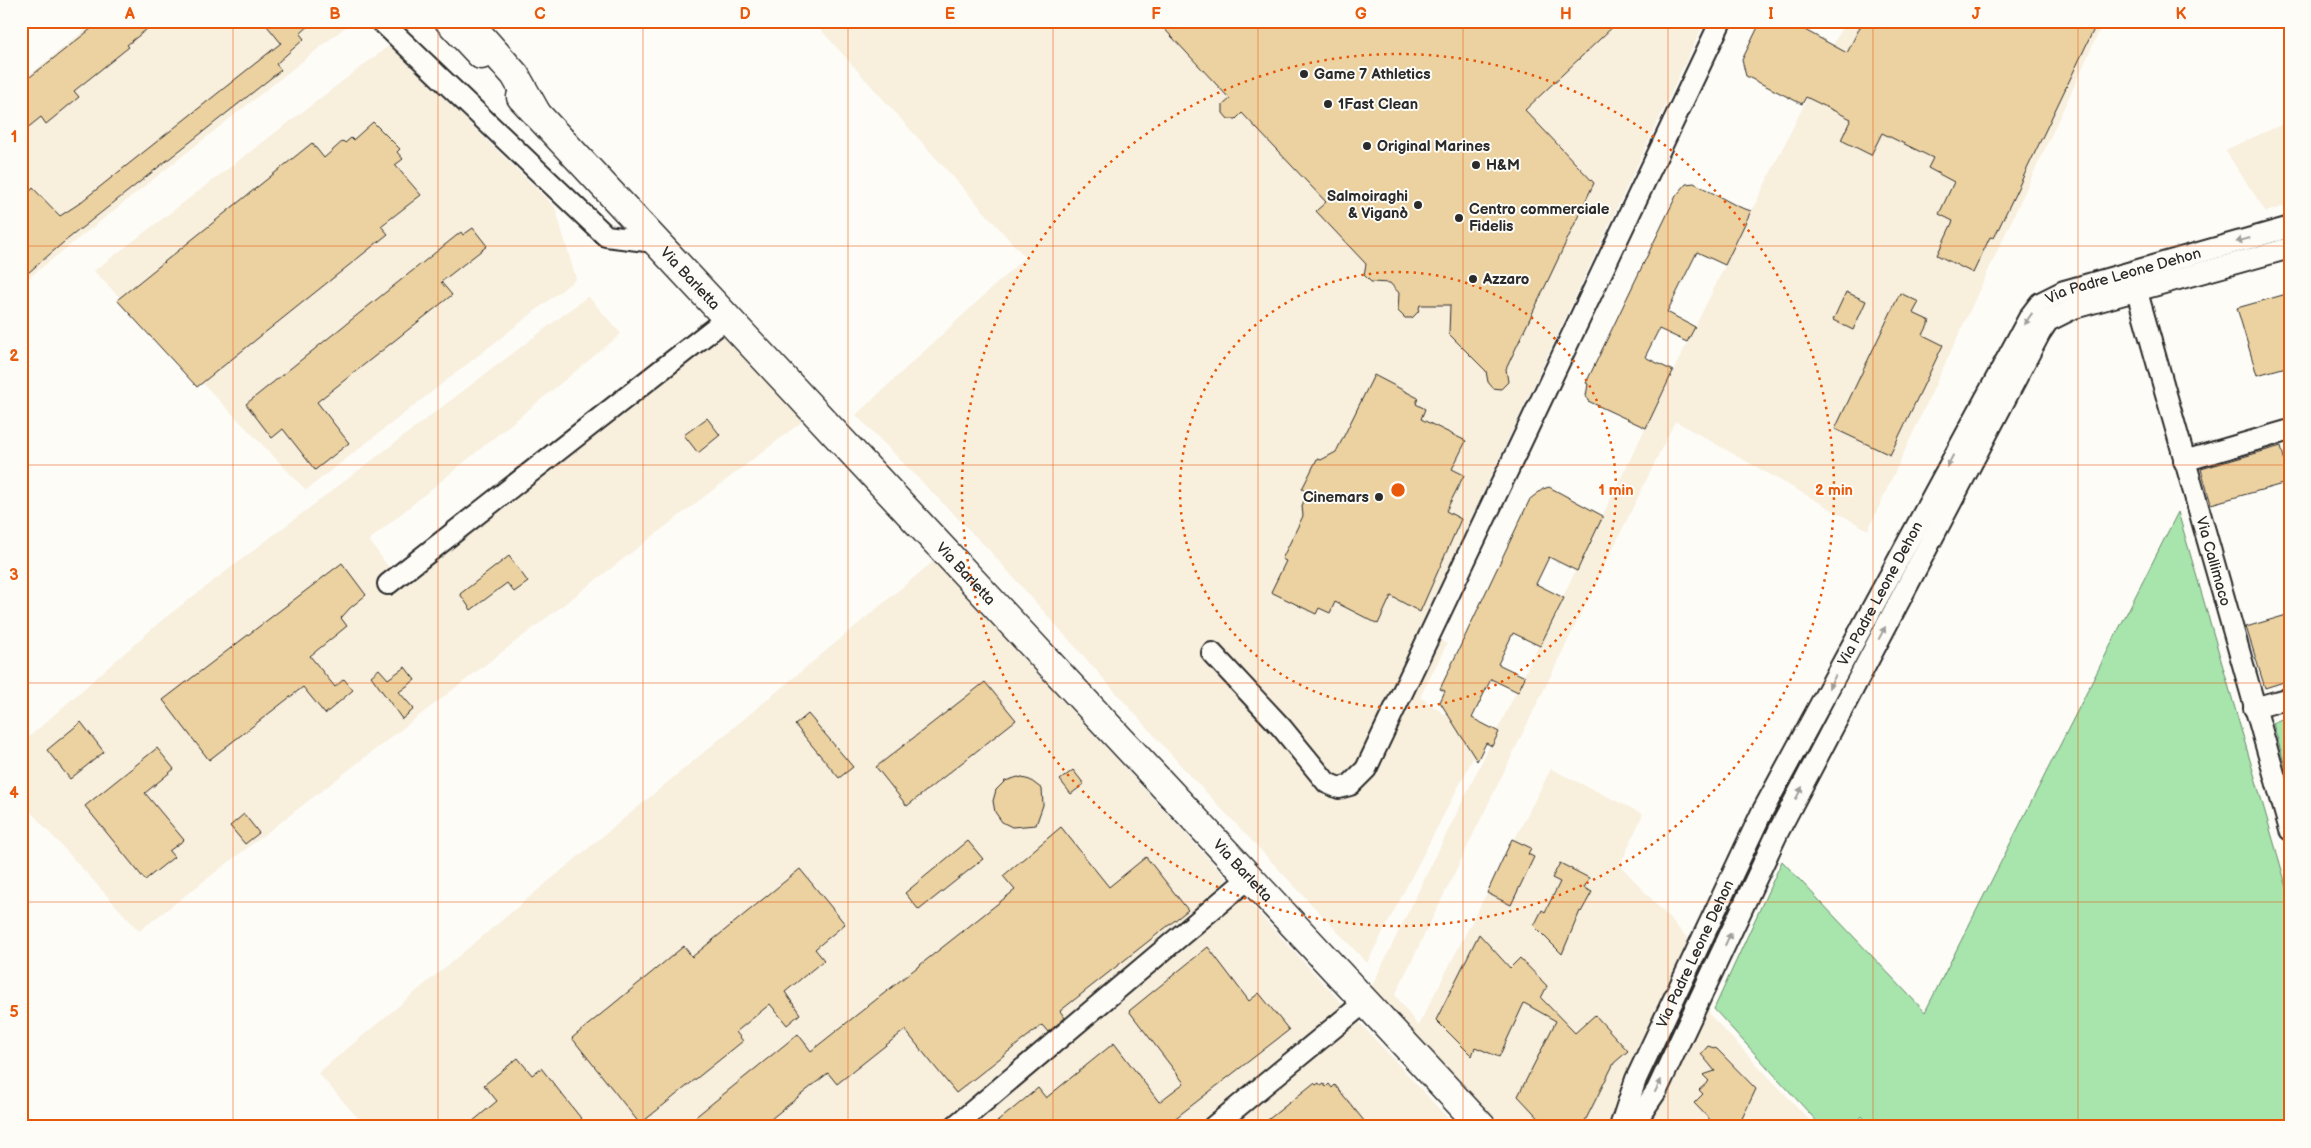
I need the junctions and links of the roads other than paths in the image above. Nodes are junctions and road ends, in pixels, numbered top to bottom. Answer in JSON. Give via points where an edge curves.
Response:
{"nodes":[{"id":1,"x":381,"y":21,"type":"edge"},
{"id":2,"x":449,"y":21,"type":"edge"},
{"id":3,"x":466,"y":21,"type":"edge"},
{"id":4,"x":1721,"y":21,"type":"edge"},
{"id":5,"x":536,"y":114,"type":"junction"},
{"id":6,"x":2290,"y":227,"type":"edge"},
{"id":7,"x":654,"y":242,"type":"junction"},
{"id":8,"x":2290,"y":248,"type":"edge"},
{"id":9,"x":2137,"y":292,"type":"junction"},
{"id":10,"x":726,"y":319,"type":"junction"},
{"id":11,"x":2290,"y":430,"type":"edge"},
{"id":12,"x":2184,"y":461,"type":"junction"},
{"id":13,"x":388,"y":584,"type":"dead end"},
{"id":14,"x":1212,"y":653,"type":"dead end"},
{"id":15,"x":2290,"y":698,"type":"edge"},
{"id":16,"x":2254,"y":708,"type":"junction"},
{"id":17,"x":2290,"y":830,"type":"edge"},
{"id":18,"x":1249,"y":878,"type":"junction"},
{"id":19,"x":1365,"y":1002,"type":"junction"},
{"id":20,"x":954,"y":1127,"type":"edge"},
{"id":21,"x":1213,"y":1127,"type":"edge"},
{"id":22,"x":1482,"y":1127,"type":"edge"},
{"id":23,"x":1620,"y":1127,"type":"edge"},
{"id":24,"x":1632,"y":1127,"type":"edge"}],
"edges":[{"from":1,"to":7,"type":"street","via":[[606,236]]},
{"from":2,"to":5,"type":"main road","name":"Via Barletta"},
{"from":3,"to":5,"type":"main road","via":[[515,75]]},
{"from":4,"to":14,"type":"street","via":[[1366,769],[1350,785],[1339,788],[1327,783],[1282,728]]},
{"from":5,"to":7,"type":"main road","name":"Via Barletta"},
{"from":6,"to":23,"type":"street","name":"Via Padre Leone Dehon","one_way":true,"via":[[2064,291],[2040,303],[2030,316],[1761,814],[1636,1079]]},
{"from":7,"to":10,"type":"main road","name":"Via Barletta"},
{"from":8,"to":9,"type":"street","name":"Via Padre Leone Dehon"},
{"from":9,"to":12,"type":"street","name":"Via Callimaco"},
{"from":24,"to":9,"type":"street","name":"Via Padre Leone Dehon","one_way":true,"via":[[1657,1090],[1778,832],[2040,333],[2048,321],[2059,314]]},
{"from":10,"to":13,"type":"street"},
{"from":10,"to":18,"type":"main road","name":"Via Barletta"},
{"from":11,"to":12,"type":"street"},
{"from":12,"to":16,"type":"street","name":"Via Callimaco"},
{"from":15,"to":16,"type":"street"},
{"from":16,"to":17,"type":"street","name":"Via Callimaco"},
{"from":18,"to":19,"type":"main road","name":"Via Barletta"},
{"from":18,"to":20,"type":"street"},
{"from":19,"to":21,"type":"street"},
{"from":19,"to":22,"type":"main road","name":"Via Barletta"}]}
